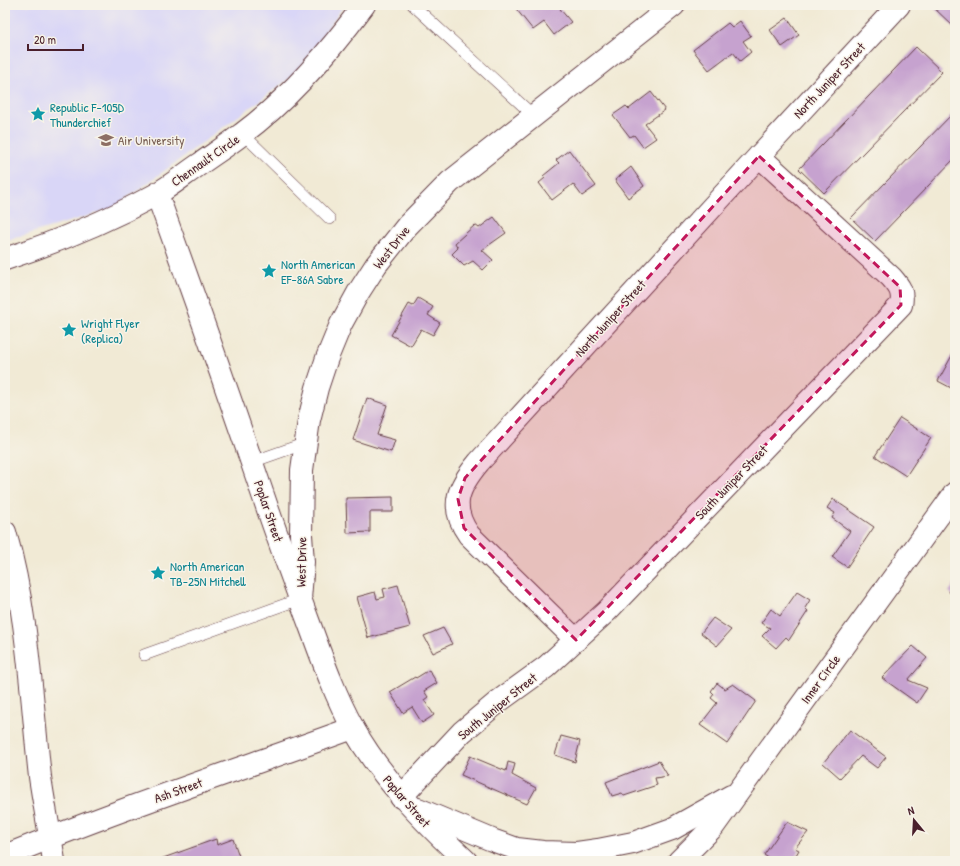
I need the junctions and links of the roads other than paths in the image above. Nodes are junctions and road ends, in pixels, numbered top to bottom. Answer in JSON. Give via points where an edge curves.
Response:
{"nodes":[{"id":1,"x":364,"y":5,"type":"edge"},
{"id":2,"x":413,"y":5,"type":"edge"},
{"id":3,"x":899,"y":5,"type":"edge"},
{"id":4,"x":667,"y":7,"type":"edge"},
{"id":5,"x":534,"y":116,"type":"junction"},
{"id":6,"x":243,"y":134,"type":"junction"},
{"id":7,"x":758,"y":156,"type":"junction"},
{"id":8,"x":157,"y":194,"type":"junction"},
{"id":9,"x":330,"y":219,"type":"dead end"},
{"id":10,"x":5,"y":259,"type":"edge"},
{"id":11,"x":306,"y":443,"type":"junction"},
{"id":12,"x":252,"y":462,"type":"junction"},
{"id":13,"x":955,"y":493,"type":"edge"},
{"id":14,"x":5,"y":532,"type":"edge"},
{"id":15,"x":300,"y":599,"type":"junction"},
{"id":16,"x":576,"y":640,"type":"junction"},
{"id":17,"x":144,"y":655,"type":"dead end"},
{"id":18,"x":353,"y":728,"type":"junction"},
{"id":19,"x":739,"y":791,"type":"junction"},
{"id":20,"x":406,"y":801,"type":"junction"},
{"id":21,"x":712,"y":827,"type":"junction"},
{"id":22,"x":51,"y":837,"type":"junction"},
{"id":23,"x":5,"y":856,"type":"edge"},
{"id":24,"x":54,"y":861,"type":"edge"},
{"id":25,"x":466,"y":861,"type":"edge"},
{"id":26,"x":679,"y":861,"type":"edge"},
{"id":27,"x":703,"y":861,"type":"edge"}],
"edges":[{"from":1,"to":6,"type":"street","name":"Chennault Circle","via":[[343,34],[310,71]]},
{"from":2,"to":5,"type":"lane"},
{"from":3,"to":7,"type":"street","name":"North Juniper Street"},
{"from":4,"to":5,"type":"street","name":"West Drive"},
{"from":5,"to":11,"type":"street","name":"West Drive","via":[[450,182],[407,226],[376,265],[341,324],[327,358],[309,420]]},
{"from":6,"to":8,"type":"street","name":"Chennault Circle"},
{"from":6,"to":9,"type":"lane"},
{"from":7,"to":16,"type":"street","name":"North Juniper Street","via":[[478,462],[461,486],[458,514],[469,535]]},
{"from":7,"to":16,"type":"street","name":"South Juniper Street","via":[[891,277],[900,287],[903,296],[901,305],[607,611]]},
{"from":8,"to":10,"type":"street","name":"Chennault Circle","via":[[85,229]]},
{"from":8,"to":12,"type":"street","name":"Poplar Street"},
{"from":11,"to":12,"type":"lane"},
{"from":11,"to":15,"type":"street","name":"West Drive","via":[[302,477],[303,562]]},
{"from":12,"to":15,"type":"street","name":"Poplar Street"},
{"from":13,"to":19,"type":"street","name":"Inner Circle"},
{"from":14,"to":22,"type":"street","via":[[27,643],[40,777]]},
{"from":15,"to":17,"type":"lane"},
{"from":15,"to":18,"type":"street","name":"Poplar Street","via":[[331,682]]},
{"from":16,"to":20,"type":"street","name":"South Juniper Street","via":[[546,667],[462,732]]},
{"from":18,"to":20,"type":"street","name":"Poplar Street","via":[[380,769]]},
{"from":18,"to":22,"type":"street","name":"Ash Street"},
{"from":19,"to":20,"type":"street","via":[[672,829],[633,843],[577,853],[517,849]]},
{"from":19,"to":21,"type":"street","name":"Inner Circle"},
{"from":20,"to":25,"type":"street","name":"Poplar Street"},
{"from":21,"to":26,"type":"street","name":"Inner Circle"},
{"from":21,"to":27,"type":"street"},
{"from":22,"to":23,"type":"street","name":"Ash Street"},
{"from":22,"to":24,"type":"street"}]}
